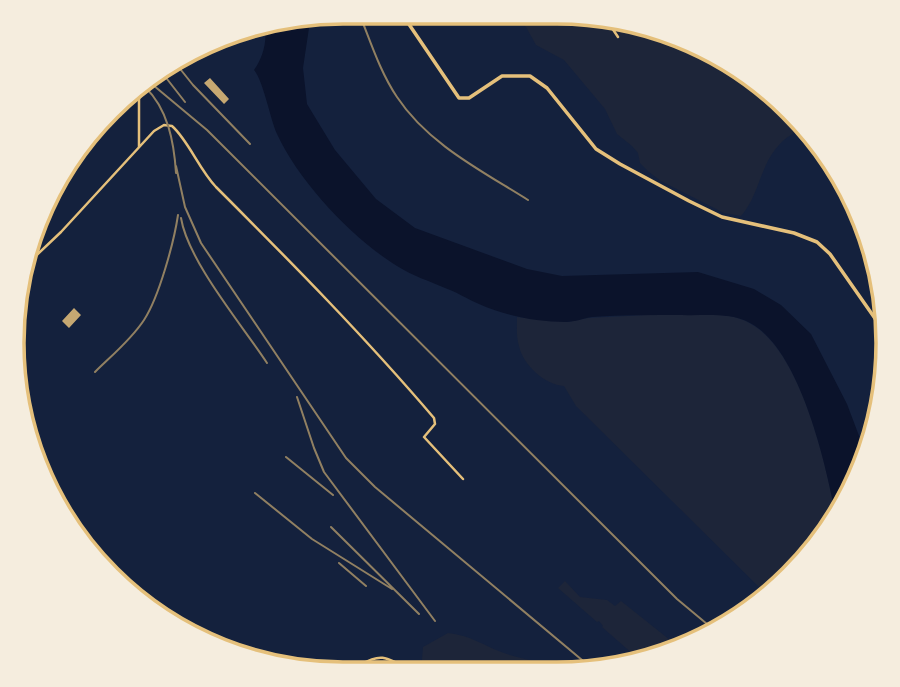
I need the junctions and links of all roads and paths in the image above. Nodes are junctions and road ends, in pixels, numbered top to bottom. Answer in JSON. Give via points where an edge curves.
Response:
{"nodes":[{"id":1,"x":408,"y":24,"type":"edge"},
{"id":2,"x":613,"y":30,"type":"edge"},
{"id":3,"x":618,"y":37,"type":"dead end"},
{"id":4,"x":139,"y":99,"type":"edge"},
{"id":5,"x":139,"y":147,"type":"junction"},
{"id":6,"x":37,"y":255,"type":"edge"},
{"id":7,"x":874,"y":318,"type":"edge"},
{"id":8,"x":463,"y":479,"type":"dead end"},
{"id":9,"x":366,"y":662,"type":"edge"},
{"id":10,"x":395,"y":662,"type":"edge"}],
"edges":[{"from":1,"to":7,"type":"street","via":[[459,98],[469,98],[502,76],[530,76],[547,88],[596,149],[620,164],[722,217],[817,242]]},
{"from":2,"to":3,"type":"street"},
{"from":4,"to":5,"type":"street"},
{"from":5,"to":6,"type":"street"},
{"from":5,"to":8,"type":"street","via":[[164,125],[180,134],[210,180],[354,327],[434,418],[435,424],[424,437]]},
{"from":9,"to":10,"type":"street","via":[[385,656]]}]}
